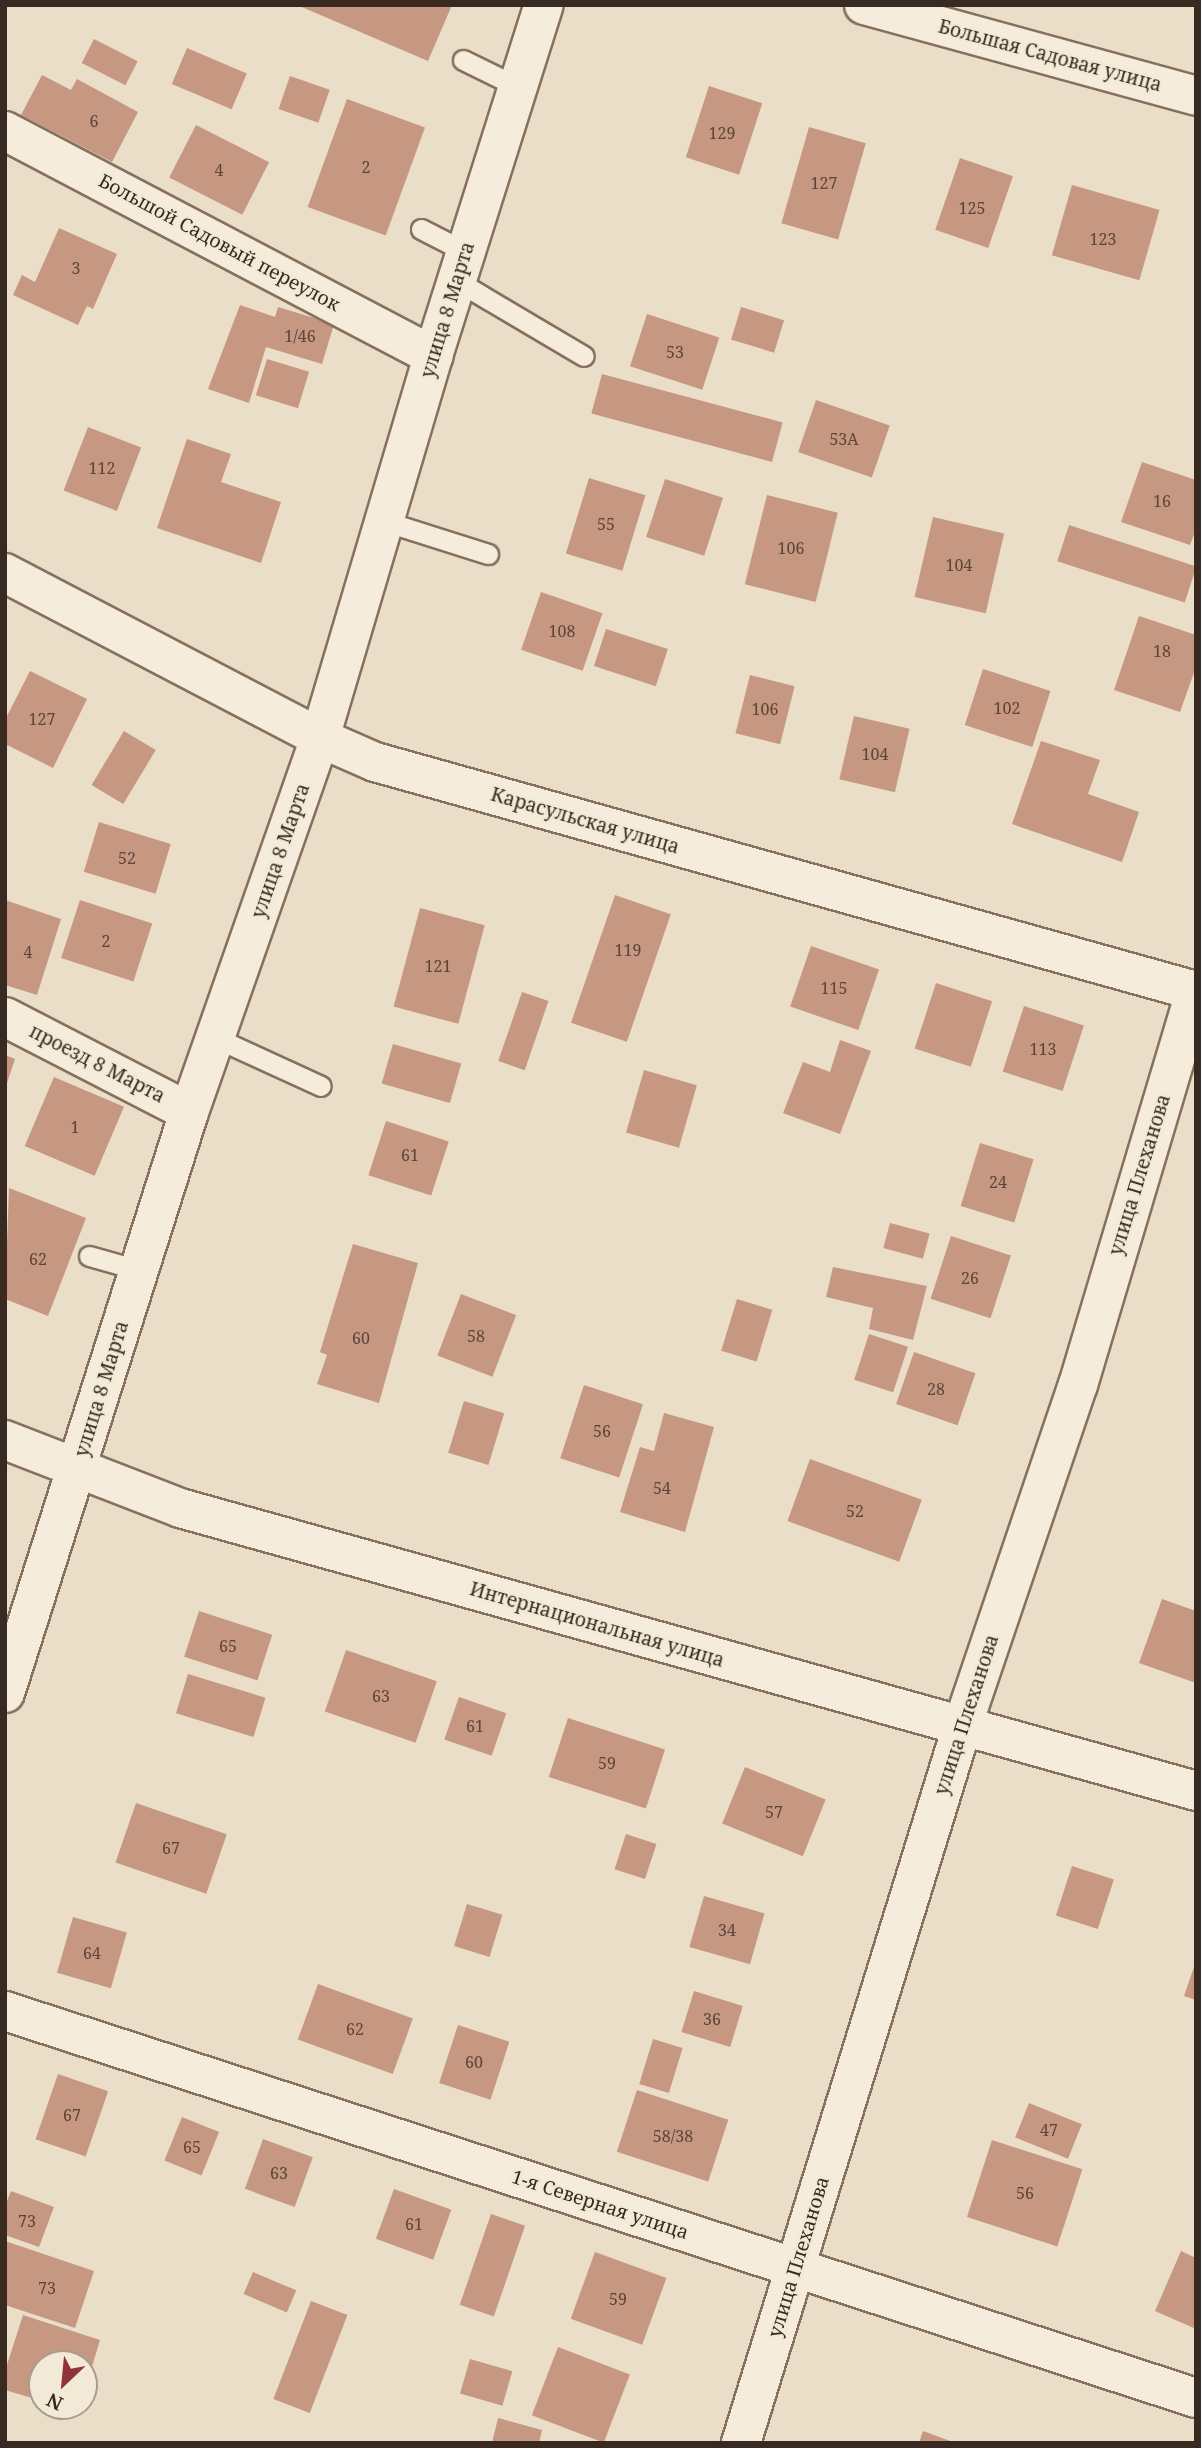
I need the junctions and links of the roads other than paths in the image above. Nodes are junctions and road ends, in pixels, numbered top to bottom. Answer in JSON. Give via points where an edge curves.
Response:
{"nodes":[{"id":1,"x":544,"y":5,"type":"edge"},
{"id":2,"x":864,"y":5,"type":"edge"},
{"id":3,"x":463,"y":60,"type":"dead end"},
{"id":4,"x":518,"y":87,"type":"junction"},
{"id":5,"x":1196,"y":96,"type":"edge"},
{"id":6,"x":5,"y":131,"type":"edge"},
{"id":7,"x":421,"y":229,"type":"dead end"},
{"id":8,"x":461,"y":267,"type":"junction"},
{"id":9,"x":433,"y":356,"type":"junction"},
{"id":10,"x":584,"y":356,"type":"dead end"},
{"id":11,"x":387,"y":522,"type":"junction"},
{"id":12,"x":488,"y":554,"type":"dead end"},
{"id":13,"x":5,"y":573,"type":"edge"},
{"id":14,"x":320,"y":738,"type":"junction"},
{"id":15,"x":1196,"y":990,"type":"edge"},
{"id":16,"x":5,"y":1017,"type":"edge"},
{"id":17,"x":216,"y":1038,"type":"junction"},
{"id":18,"x":321,"y":1086,"type":"dead end"},
{"id":19,"x":189,"y":1112,"type":"junction"},
{"id":20,"x":89,"y":1256,"type":"dead end"},
{"id":21,"x":139,"y":1270,"type":"junction"},
{"id":22,"x":5,"y":1440,"type":"edge"},
{"id":23,"x":77,"y":1468,"type":"junction"},
{"id":24,"x":5,"y":1693,"type":"edge"},
{"id":25,"x":962,"y":1727,"type":"junction"},
{"id":26,"x":1196,"y":1791,"type":"edge"},
{"id":27,"x":5,"y":2011,"type":"edge"},
{"id":28,"x":796,"y":2269,"type":"junction"},
{"id":29,"x":1196,"y":2398,"type":"edge"},
{"id":30,"x":741,"y":2443,"type":"edge"}],
"edges":[{"from":1,"to":4,"type":"street","name":"улица 8 Марта"},
{"from":2,"to":5,"type":"street","name":"Большая Садовая улица"},
{"from":3,"to":4,"type":"lane"},
{"from":4,"to":8,"type":"street","name":"улица 8 Марта"},
{"from":6,"to":9,"type":"street","name":"Большой Садовый переулок"},
{"from":7,"to":8,"type":"lane"},
{"from":8,"to":9,"type":"street","name":"улица 8 Марта"},
{"from":8,"to":10,"type":"lane"},
{"from":9,"to":11,"type":"street","name":"улица 8 Марта"},
{"from":11,"to":12,"type":"lane"},
{"from":11,"to":14,"type":"street","name":"улица 8 Марта"},
{"from":13,"to":14,"type":"street","name":"Карасульская улица"},
{"from":14,"to":15,"type":"street","name":"Карасульская улица","via":[[375,762]]},
{"from":14,"to":17,"type":"street","name":"улица 8 Марта"},
{"from":15,"to":25,"type":"street","name":"улица Плеханова","via":[[1078,1385]]},
{"from":16,"to":19,"type":"street","name":"проезд 8 Марта"},
{"from":17,"to":18,"type":"lane"},
{"from":17,"to":19,"type":"street","name":"улица 8 Марта"},
{"from":19,"to":21,"type":"street","name":"улица 8 Марта"},
{"from":20,"to":21,"type":"lane"},
{"from":21,"to":23,"type":"street","name":"улица 8 Марта"},
{"from":22,"to":23,"type":"street","name":"Интернациональная улица"},
{"from":23,"to":24,"type":"street","name":"улица 8 Марта"},
{"from":23,"to":25,"type":"street","name":"Интернациональная улица","via":[[180,1508]]},
{"from":25,"to":26,"type":"street","name":"Интернациональная улица"},
{"from":25,"to":28,"type":"street","name":"улица Плеханова"},
{"from":27,"to":28,"type":"street","name":"1-я Северная улица"},
{"from":28,"to":29,"type":"street","name":"1-я Северная улица"},
{"from":28,"to":30,"type":"street","name":"улица Плеханова"}]}
